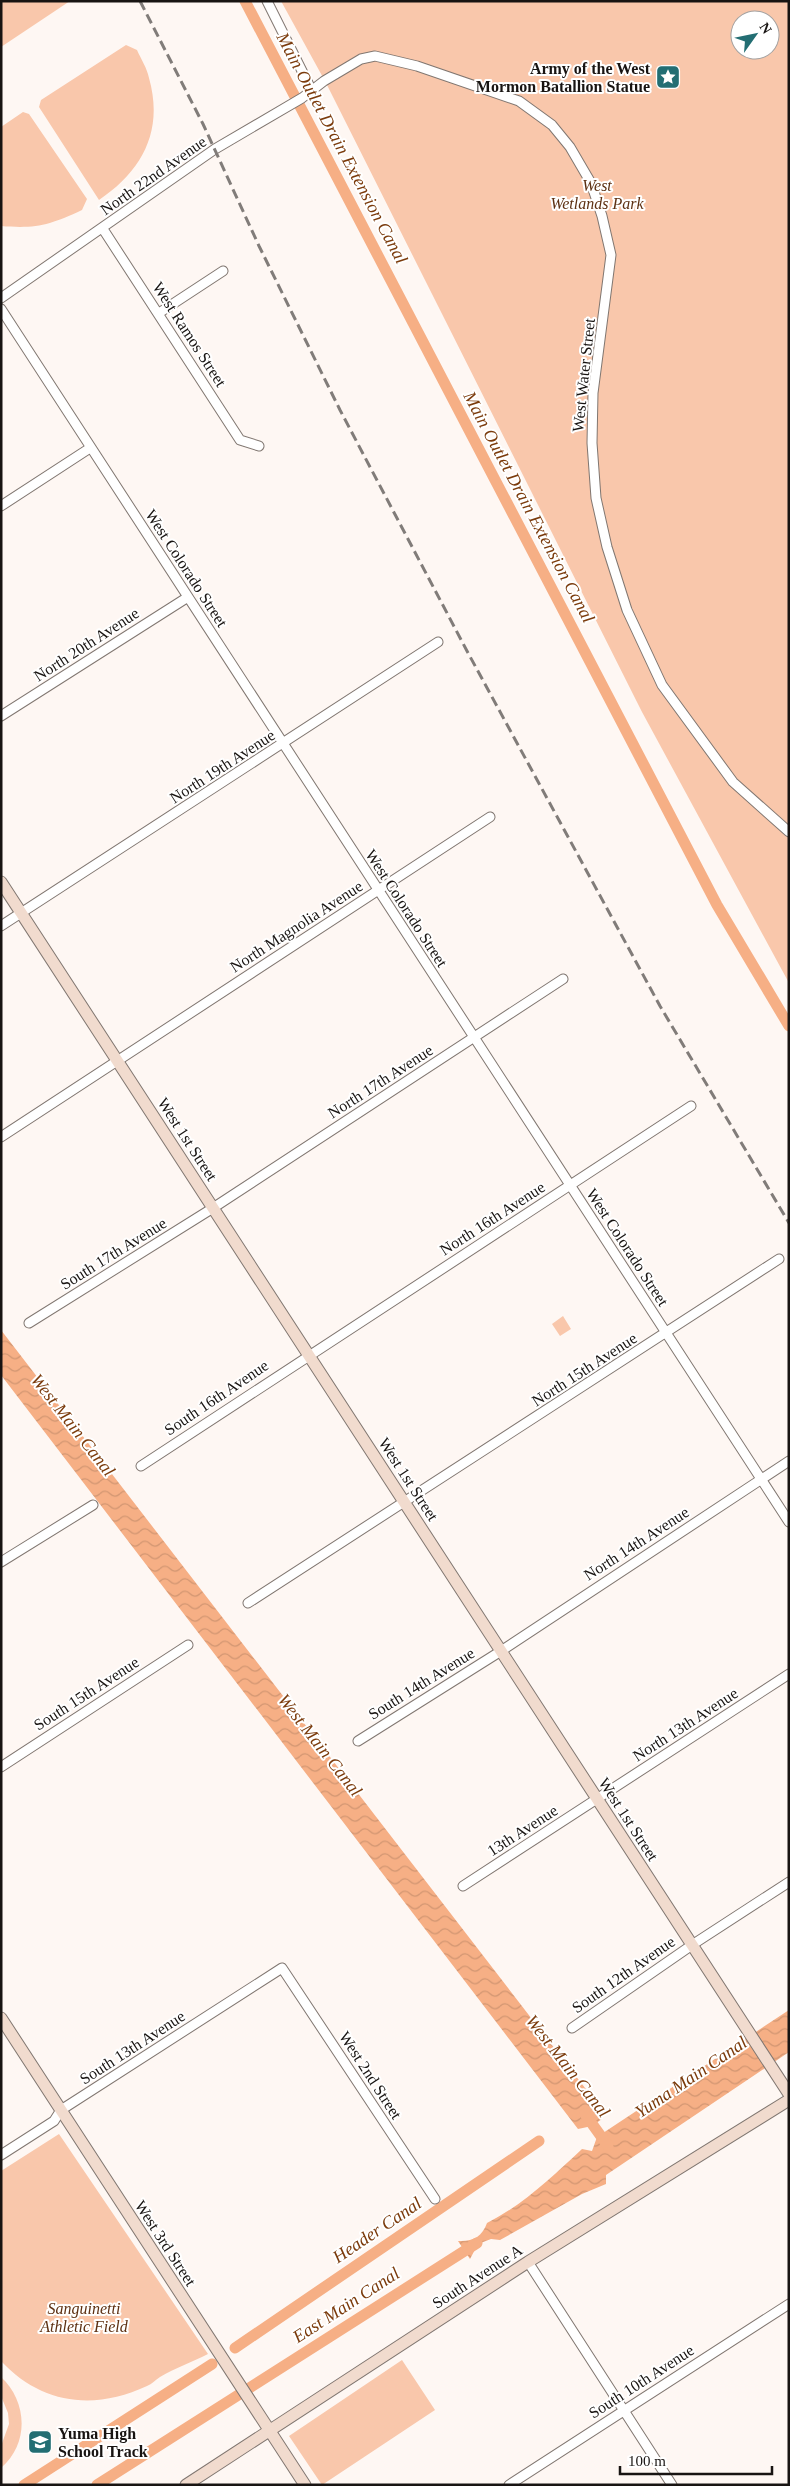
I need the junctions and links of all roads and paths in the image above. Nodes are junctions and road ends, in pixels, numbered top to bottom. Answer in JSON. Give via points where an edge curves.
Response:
{"nodes":[{"id":1,"x":267,"y":1,"type":"edge"},
{"id":2,"x":324,"y":81,"type":"joint"},
{"id":3,"x":312,"y":91,"type":"junction"},
{"id":4,"x":103,"y":229,"type":"junction"},
{"id":5,"x":223,"y":271,"type":"dead end"},
{"id":6,"x":1,"y":298,"type":"edge"},
{"id":7,"x":1,"y":309,"type":"edge"},
{"id":8,"x":159,"y":313,"type":"junction"},
{"id":9,"x":259,"y":446,"type":"dead end"},
{"id":10,"x":90,"y":448,"type":"junction"},
{"id":11,"x":1,"y":506,"type":"edge"},
{"id":12,"x":188,"y":597,"type":"junction"},
{"id":13,"x":438,"y":642,"type":"dead end"},
{"id":14,"x":1,"y":716,"type":"edge"},
{"id":15,"x":283,"y":744,"type":"junction"},
{"id":16,"x":490,"y":817,"type":"dead end"},
{"id":17,"x":789,"y":832,"type":"edge"},
{"id":18,"x":1,"y":882,"type":"edge"},
{"id":19,"x":378,"y":890,"type":"junction"},
{"id":20,"x":21,"y":912,"type":"junction"},
{"id":21,"x":1,"y":926,"type":"edge"},
{"id":22,"x":564,"y":979,"type":"dead end"},
{"id":23,"x":474,"y":1038,"type":"junction"},
{"id":24,"x":118,"y":1061,"type":"junction"},
{"id":25,"x":691,"y":1106,"type":"dead end"},
{"id":26,"x":1,"y":1138,"type":"edge"},
{"id":27,"x":570,"y":1186,"type":"junction"},
{"id":28,"x":213,"y":1208,"type":"junction"},
{"id":29,"x":779,"y":1259,"type":"dead end"},
{"id":30,"x":29,"y":1323,"type":"dead end"},
{"id":31,"x":666,"y":1334,"type":"junction"},
{"id":32,"x":308,"y":1354,"type":"junction"},
{"id":33,"x":789,"y":1461,"type":"edge"},
{"id":34,"x":141,"y":1466,"type":"dead end"},
{"id":35,"x":761,"y":1479,"type":"junction"},
{"id":36,"x":404,"y":1502,"type":"junction"},
{"id":37,"x":93,"y":1505,"type":"dead end"},
{"id":38,"x":789,"y":1522,"type":"edge"},
{"id":39,"x":1,"y":1562,"type":"edge"},
{"id":40,"x":248,"y":1603,"type":"dead end"},
{"id":41,"x":188,"y":1645,"type":"dead end"},
{"id":42,"x":501,"y":1651,"type":"junction"},
{"id":43,"x":789,"y":1674,"type":"edge"},
{"id":44,"x":358,"y":1741,"type":"dead end"},
{"id":45,"x":1,"y":1767,"type":"edge"},
{"id":46,"x":597,"y":1799,"type":"junction"},
{"id":47,"x":789,"y":1882,"type":"edge"},
{"id":48,"x":463,"y":1886,"type":"dead end"},
{"id":49,"x":692,"y":1945,"type":"junction"},
{"id":50,"x":282,"y":1968,"type":"joint"},
{"id":51,"x":1,"y":2018,"type":"edge"},
{"id":52,"x":572,"y":2028,"type":"dead end"},
{"id":53,"x":789,"y":2094,"type":"edge"},
{"id":54,"x":789,"y":2100,"type":"edge"},
{"id":55,"x":61,"y":2110,"type":"junction"},
{"id":56,"x":1,"y":2155,"type":"edge"},
{"id":57,"x":435,"y":2199,"type":"dead end"},
{"id":58,"x":528,"y":2262,"type":"junction"},
{"id":59,"x":789,"y":2304,"type":"edge"},
{"id":60,"x":624,"y":2410,"type":"junction"},
{"id":61,"x":270,"y":2431,"type":"junction"},
{"id":62,"x":186,"y":2485,"type":"edge"},
{"id":63,"x":305,"y":2485,"type":"edge"},
{"id":64,"x":509,"y":2485,"type":"edge"},
{"id":65,"x":672,"y":2485,"type":"edge"}],
"edges":[{"from":1,"to":3,"type":"street"},
{"from":2,"to":3,"type":"street","name":"North 22nd Avenue"},
{"from":2,"to":17,"type":"street","name":"West Water Street","via":[[361,59],[376,56],[417,66],[519,101],[552,125],[570,148],[591,183],[612,255],[594,394],[592,443],[596,498],[627,610],[662,685],[733,782]]},
{"from":3,"to":4,"type":"street","name":"North 22nd Avenue","via":[[215,149]]},
{"from":4,"to":6,"type":"street","name":"North 22nd Avenue"},
{"from":4,"to":8,"type":"street","name":"West Ramos Street"},
{"from":5,"to":8,"type":"street"},
{"from":7,"to":10,"type":"street","name":"West Colorado Street"},
{"from":8,"to":9,"type":"street","name":"West Ramos Street","via":[[240,440]]},
{"from":10,"to":11,"type":"street"},
{"from":10,"to":12,"type":"street","name":"West Colorado Street"},
{"from":12,"to":14,"type":"street","name":"North 20th Avenue"},
{"from":12,"to":15,"type":"street","name":"West Colorado Street"},
{"from":13,"to":15,"type":"street","name":"North 19th Avenue"},
{"from":15,"to":19,"type":"street","name":"West Colorado Street"},
{"from":15,"to":20,"type":"street","name":"North 19th Avenue"},
{"from":16,"to":19,"type":"street","name":"North Magnolia Avenue"},
{"from":18,"to":20,"type":"main road","name":"West 1st Street"},
{"from":19,"to":23,"type":"street","name":"West Colorado Street"},
{"from":19,"to":24,"type":"street","name":"North Magnolia Avenue"},
{"from":20,"to":21,"type":"street","name":"North 19th Avenue"},
{"from":20,"to":24,"type":"main road","name":"West 1st Street"},
{"from":22,"to":23,"type":"street","name":"North 17th Avenue"},
{"from":23,"to":27,"type":"street","name":"West Colorado Street"},
{"from":23,"to":28,"type":"street","name":"North 17th Avenue"},
{"from":24,"to":26,"type":"street","name":"North Magnolia Avenue"},
{"from":24,"to":28,"type":"main road","name":"West 1st Street"},
{"from":25,"to":27,"type":"street","name":"North 16th Avenue"},
{"from":27,"to":31,"type":"street","name":"West Colorado Street"},
{"from":27,"to":32,"type":"street","name":"North 16th Avenue"},
{"from":28,"to":30,"type":"street","name":"South 17th Avenue"},
{"from":28,"to":32,"type":"main road","name":"West 1st Street"},
{"from":29,"to":31,"type":"street","name":"North 15th Avenue"},
{"from":31,"to":35,"type":"street","name":"West Colorado Street"},
{"from":31,"to":36,"type":"street","name":"North 15th Avenue"},
{"from":32,"to":34,"type":"street","name":"South 16th Avenue"},
{"from":32,"to":36,"type":"main road","name":"West 1st Street"},
{"from":33,"to":35,"type":"street","name":"North 14th Avenue"},
{"from":35,"to":38,"type":"street","name":"West Colorado Street"},
{"from":35,"to":42,"type":"street","name":"North 14th Avenue"},
{"from":36,"to":40,"type":"street"},
{"from":36,"to":42,"type":"main road","name":"West 1st Street"},
{"from":37,"to":39,"type":"street"},
{"from":41,"to":45,"type":"street","name":"South 15th Avenue"},
{"from":42,"to":44,"type":"street","name":"South 14th Avenue"},
{"from":42,"to":46,"type":"main road","name":"West 1st Street"},
{"from":43,"to":46,"type":"street","name":"North 13th Avenue"},
{"from":46,"to":48,"type":"street","name":"13th Avenue"},
{"from":46,"to":49,"type":"main road","name":"West 1st Street"},
{"from":47,"to":49,"type":"street","name":"South 12th Avenue"},
{"from":49,"to":52,"type":"street","name":"South 12th Avenue"},
{"from":49,"to":53,"type":"main road","name":"West 1st Street"},
{"from":50,"to":55,"type":"street","name":"South 13th Avenue"},
{"from":50,"to":57,"type":"street","name":"West 2nd Street"},
{"from":51,"to":55,"type":"main road","name":"West 3rd Street"},
{"from":54,"to":58,"type":"main road","name":"South Avenue A"},
{"from":55,"to":56,"type":"street","name":"South 13th Avenue","via":[[54,2121]]},
{"from":55,"to":61,"type":"main road","name":"West 3rd Street"},
{"from":58,"to":60,"type":"street"},
{"from":58,"to":61,"type":"main road","name":"South Avenue A"},
{"from":59,"to":60,"type":"street","name":"South 10th Avenue"},
{"from":60,"to":64,"type":"street","name":"South 10th Avenue"},
{"from":60,"to":65,"type":"street"},
{"from":61,"to":62,"type":"main road","name":"South Avenue A"},
{"from":61,"to":63,"type":"main road","name":"West 3rd Street"}]}
